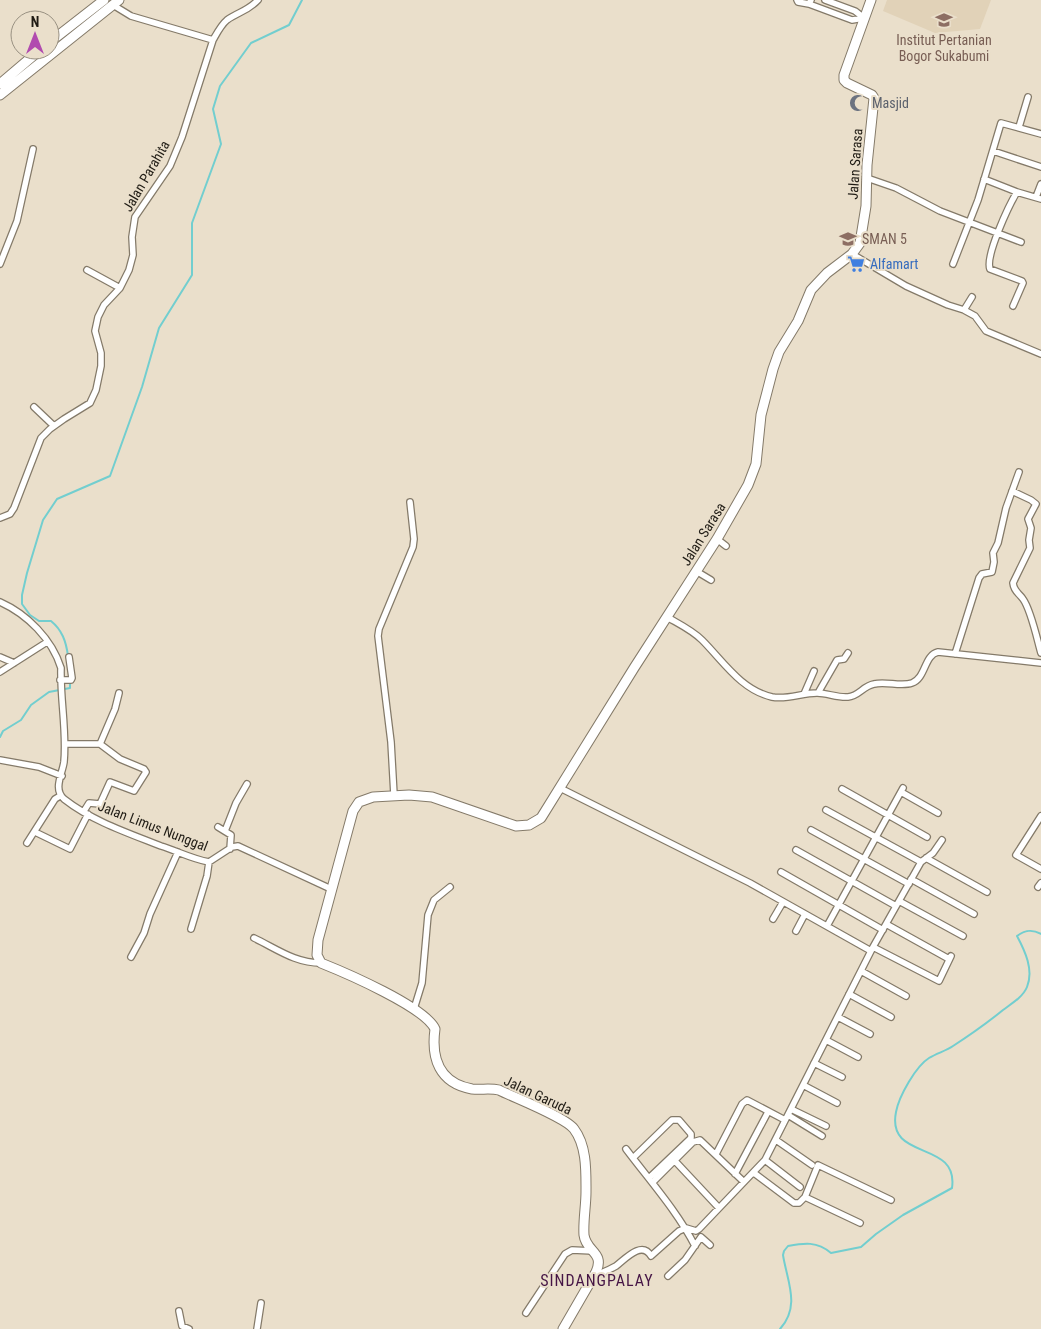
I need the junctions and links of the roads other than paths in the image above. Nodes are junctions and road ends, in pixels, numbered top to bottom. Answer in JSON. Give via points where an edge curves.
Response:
{"nodes":[{"id":1,"x":104,"y":0,"type":"edge"},
{"id":2,"x":258,"y":0,"type":"edge"},
{"id":3,"x":797,"y":0,"type":"edge"},
{"id":4,"x":825,"y":0,"type":"edge"},
{"id":5,"x":871,"y":0,"type":"edge"},
{"id":6,"x":116,"y":2,"type":"edge"},
{"id":7,"x":810,"y":2,"type":"edge"},
{"id":8,"x":864,"y":18,"type":"junction"},
{"id":9,"x":60,"y":34,"type":"edge"},
{"id":10,"x":213,"y":40,"type":"junction"},
{"id":11,"x":31,"y":60,"type":"edge"},
{"id":12,"x":22,"y":70,"type":"junction"},
{"id":13,"x":0,"y":84,"type":"edge"},
{"id":14,"x":0,"y":95,"type":"edge"},
{"id":15,"x":1028,"y":97,"type":"dead end"},
{"id":16,"x":1019,"y":127,"type":"junction"},
{"id":17,"x":1041,"y":134,"type":"edge"},
{"id":18,"x":33,"y":149,"type":"dead end"},
{"id":19,"x":993,"y":151,"type":"junction"},
{"id":20,"x":1041,"y":167,"type":"edge"},
{"id":21,"x":867,"y":178,"type":"junction"},
{"id":22,"x":984,"y":179,"type":"junction"},
{"id":23,"x":1041,"y":184,"type":"edge"},
{"id":24,"x":1017,"y":192,"type":"junction"},
{"id":25,"x":1038,"y":198,"type":"edge"},
{"id":26,"x":969,"y":221,"type":"junction"},
{"id":27,"x":998,"y":233,"type":"junction"},
{"id":28,"x":1021,"y":242,"type":"dead end"},
{"id":29,"x":852,"y":254,"type":"junction"},
{"id":30,"x":0,"y":264,"type":"edge"},
{"id":31,"x":952,"y":264,"type":"dead end"},
{"id":32,"x":88,"y":270,"type":"dead end"},
{"id":33,"x":120,"y":288,"type":"junction"},
{"id":34,"x":972,"y":297,"type":"dead end"},
{"id":35,"x":1013,"y":306,"type":"dead end"},
{"id":36,"x":964,"y":310,"type":"junction"},
{"id":37,"x":1041,"y":354,"type":"edge"},
{"id":38,"x":34,"y":407,"type":"dead end"},
{"id":39,"x":54,"y":426,"type":"junction"},
{"id":40,"x":1018,"y":472,"type":"dead end"},
{"id":41,"x":1012,"y":491,"type":"junction"},
{"id":42,"x":410,"y":502,"type":"dead end"},
{"id":43,"x":0,"y":518,"type":"edge"},
{"id":44,"x":717,"y":539,"type":"junction"},
{"id":45,"x":726,"y":546,"type":"dead end"},
{"id":46,"x":696,"y":571,"type":"junction"},
{"id":47,"x":711,"y":580,"type":"dead end"},
{"id":48,"x":0,"y":602,"type":"edge"},
{"id":49,"x":667,"y":617,"type":"junction"},
{"id":50,"x":47,"y":642,"type":"junction"},
{"id":51,"x":848,"y":653,"type":"dead end"},
{"id":52,"x":1041,"y":653,"type":"edge"},
{"id":53,"x":955,"y":654,"type":"junction"},
{"id":54,"x":0,"y":657,"type":"edge"},
{"id":55,"x":69,"y":657,"type":"dead end"},
{"id":56,"x":14,"y":663,"type":"junction"},
{"id":57,"x":1041,"y":663,"type":"edge"},
{"id":58,"x":814,"y":671,"type":"dead end"},
{"id":59,"x":0,"y":672,"type":"edge"},
{"id":60,"x":62,"y":680,"type":"junction"},
{"id":61,"x":119,"y":693,"type":"dead end"},
{"id":62,"x":818,"y":693,"type":"junction"},
{"id":63,"x":804,"y":694,"type":"junction"},
{"id":64,"x":65,"y":744,"type":"junction"},
{"id":65,"x":100,"y":744,"type":"junction"},
{"id":66,"x":0,"y":760,"type":"edge"},
{"id":67,"x":62,"y":776,"type":"junction"},
{"id":68,"x":247,"y":784,"type":"dead end"},
{"id":69,"x":560,"y":788,"type":"junction"},
{"id":70,"x":842,"y":789,"type":"dead end"},
{"id":71,"x":394,"y":795,"type":"junction"},
{"id":72,"x":60,"y":796,"type":"junction"},
{"id":73,"x":826,"y":810,"type":"dead end"},
{"id":74,"x":86,"y":813,"type":"junction"},
{"id":75,"x":938,"y":813,"type":"dead end"},
{"id":76,"x":887,"y":815,"type":"junction"},
{"id":77,"x":1041,"y":816,"type":"edge"},
{"id":78,"x":218,"y":827,"type":"dead end"},
{"id":79,"x":811,"y":830,"type":"dead end"},
{"id":80,"x":224,"y":831,"type":"junction"},
{"id":81,"x":34,"y":832,"type":"junction"},
{"id":82,"x":927,"y":837,"type":"dead end"},
{"id":83,"x":876,"y":838,"type":"junction"},
{"id":84,"x":942,"y":840,"type":"dead end"},
{"id":85,"x":26,"y":843,"type":"dead end"},
{"id":86,"x":230,"y":849,"type":"junction"},
{"id":87,"x":796,"y":850,"type":"dead end"},
{"id":88,"x":178,"y":852,"type":"junction"},
{"id":89,"x":863,"y":859,"type":"junction"},
{"id":90,"x":924,"y":860,"type":"junction"},
{"id":91,"x":209,"y":862,"type":"junction"},
{"id":92,"x":1041,"y":869,"type":"edge"},
{"id":93,"x":781,"y":872,"type":"dead end"},
{"id":94,"x":852,"y":881,"type":"junction"},
{"id":95,"x":910,"y":882,"type":"junction"},
{"id":96,"x":450,"y":887,"type":"dead end"},
{"id":97,"x":331,"y":890,"type":"junction"},
{"id":98,"x":987,"y":892,"type":"dead end"},
{"id":99,"x":783,"y":902,"type":"junction"},
{"id":100,"x":898,"y":904,"type":"junction"},
{"id":101,"x":839,"y":905,"type":"junction"},
{"id":102,"x":806,"y":914,"type":"junction"},
{"id":103,"x":974,"y":914,"type":"dead end"},
{"id":104,"x":773,"y":919,"type":"dead end"},
{"id":105,"x":827,"y":926,"type":"junction"},
{"id":106,"x":884,"y":927,"type":"junction"},
{"id":107,"x":190,"y":929,"type":"dead end"},
{"id":108,"x":796,"y":931,"type":"dead end"},
{"id":109,"x":963,"y":936,"type":"dead end"},
{"id":110,"x":254,"y":938,"type":"dead end"},
{"id":111,"x":872,"y":949,"type":"junction"},
{"id":112,"x":131,"y":957,"type":"dead end"},
{"id":113,"x":321,"y":964,"type":"junction"},
{"id":114,"x":861,"y":971,"type":"junction"},
{"id":115,"x":849,"y":994,"type":"junction"},
{"id":116,"x":906,"y":996,"type":"dead end"},
{"id":117,"x":414,"y":1009,"type":"junction"},
{"id":118,"x":838,"y":1017,"type":"junction"},
{"id":119,"x":892,"y":1017,"type":"dead end"},
{"id":120,"x":870,"y":1034,"type":"dead end"},
{"id":121,"x":826,"y":1040,"type":"junction"},
{"id":122,"x":858,"y":1057,"type":"dead end"},
{"id":123,"x":814,"y":1063,"type":"junction"},
{"id":124,"x":842,"y":1078,"type":"dead end"},
{"id":125,"x":803,"y":1085,"type":"junction"},
{"id":126,"x":837,"y":1103,"type":"dead end"},
{"id":127,"x":791,"y":1108,"type":"junction"},
{"id":128,"x":768,"y":1112,"type":"junction"},
{"id":129,"x":786,"y":1118,"type":"junction"},
{"id":130,"x":826,"y":1126,"type":"dead end"},
{"id":131,"x":822,"y":1136,"type":"dead end"},
{"id":132,"x":776,"y":1140,"type":"junction"},
{"id":133,"x":626,"y":1149,"type":"dead end"},
{"id":134,"x":716,"y":1154,"type":"junction"},
{"id":135,"x":633,"y":1158,"type":"junction"},
{"id":136,"x":765,"y":1160,"type":"junction"},
{"id":137,"x":675,"y":1161,"type":"junction"},
{"id":138,"x":812,"y":1165,"type":"dead end"},
{"id":139,"x":754,"y":1173,"type":"junction"},
{"id":140,"x":735,"y":1174,"type":"junction"},
{"id":141,"x":651,"y":1180,"type":"junction"},
{"id":142,"x":744,"y":1182,"type":"junction"},
{"id":143,"x":800,"y":1187,"type":"dead end"},
{"id":144,"x":805,"y":1197,"type":"junction"},
{"id":145,"x":891,"y":1200,"type":"dead end"},
{"id":146,"x":719,"y":1208,"type":"junction"},
{"id":147,"x":860,"y":1222,"type":"dead end"},
{"id":148,"x":686,"y":1228,"type":"junction"},
{"id":149,"x":710,"y":1245,"type":"dead end"},
{"id":150,"x":695,"y":1246,"type":"junction"},
{"id":151,"x":593,"y":1251,"type":"junction"},
{"id":152,"x":594,"y":1276,"type":"junction"},
{"id":153,"x":668,"y":1276,"type":"dead end"},
{"id":154,"x":261,"y":1303,"type":"dead end"},
{"id":155,"x":180,"y":1311,"type":"dead end"},
{"id":156,"x":526,"y":1313,"type":"dead end"},
{"id":157,"x":189,"y":1329,"type":"edge"},
{"id":158,"x":257,"y":1329,"type":"edge"},
{"id":159,"x":563,"y":1329,"type":"edge"}],
"edges":[{"from":1,"to":9,"type":"street"},
{"from":2,"to":10,"type":"street","name":"Jalan Parahita","via":[[228,20]]},
{"from":3,"to":7,"type":"street"},
{"from":4,"to":8,"type":"street","via":[[855,11]]},
{"from":5,"to":8,"type":"street","name":"Jalan Sarasa"},
{"from":6,"to":10,"type":"street","via":[[131,16]]},
{"from":6,"to":12,"type":"street"},
{"from":7,"to":8,"type":"street","via":[[852,20]]},
{"from":8,"to":21,"type":"street","name":"Jalan Sarasa","via":[[844,78],[849,85],[874,98]]},
{"from":10,"to":33,"type":"street","name":"Jalan Parahita","via":[[170,166],[135,217],[133,255]]},
{"from":11,"to":12,"type":"street"},
{"from":12,"to":13,"type":"street"},
{"from":12,"to":14,"type":"street"},
{"from":15,"to":16,"type":"street"},
{"from":16,"to":17,"type":"street"},
{"from":16,"to":19,"type":"street","via":[[1002,123]]},
{"from":18,"to":30,"type":"street","via":[[17,221]]},
{"from":19,"to":20,"type":"street"},
{"from":19,"to":22,"type":"street"},
{"from":21,"to":26,"type":"street"},
{"from":21,"to":29,"type":"street","name":"Jalan Sarasa","via":[[862,236]]},
{"from":22,"to":24,"type":"street"},
{"from":22,"to":26,"type":"street"},
{"from":23,"to":25,"type":"street"},
{"from":24,"to":25,"type":"street"},
{"from":24,"to":27,"type":"street"},
{"from":26,"to":27,"type":"street"},
{"from":26,"to":31,"type":"street"},
{"from":27,"to":28,"type":"street"},
{"from":27,"to":35,"type":"street","via":[[989,266],[990,270],[1022,281]]},
{"from":29,"to":36,"type":"street","via":[[906,286]]},
{"from":29,"to":44,"type":"street","name":"Jalan Sarasa","via":[[811,290],[798,321],[779,352],[761,414],[756,464],[748,485]]},
{"from":32,"to":33,"type":"street"},
{"from":33,"to":39,"type":"street","name":"Jalan Parahita","via":[[104,304],[98,317],[95,331],[102,366],[91,402]]},
{"from":34,"to":36,"type":"street"},
{"from":36,"to":37,"type":"street","via":[[975,316],[986,331]]},
{"from":38,"to":39,"type":"street"},
{"from":39,"to":43,"type":"street","name":"Jalan Parahita","via":[[41,438],[14,508],[10,514]]},
{"from":40,"to":41,"type":"street"},
{"from":41,"to":52,"type":"street","via":[[1036,504],[1028,519],[1030,548],[1013,583],[1027,606]]},
{"from":41,"to":53,"type":"street","via":[[993,553],[992,572],[980,576]]},
{"from":42,"to":71,"type":"street","via":[[413,547],[378,636]]},
{"from":44,"to":45,"type":"street"},
{"from":44,"to":46,"type":"street","name":"Jalan Sarasa"},
{"from":46,"to":47,"type":"street"},
{"from":46,"to":49,"type":"street","name":"Jalan Sarasa"},
{"from":48,"to":50,"type":"street","via":[[28,620]]},
{"from":49,"to":63,"type":"street","via":[[696,634],[750,688],[772,697]]},
{"from":49,"to":69,"type":"street","name":"Jalan Sarasa"},
{"from":50,"to":56,"type":"street"},
{"from":50,"to":60,"type":"street","via":[[57,656]]},
{"from":51,"to":62,"type":"street","via":[[844,659],[836,660]]},
{"from":53,"to":57,"type":"street"},
{"from":53,"to":62,"type":"street","via":[[932,654],[918,679],[910,684],[875,684],[846,697]]},
{"from":54,"to":56,"type":"street"},
{"from":55,"to":60,"type":"street","via":[[73,676],[71,680]]},
{"from":56,"to":59,"type":"street"},
{"from":58,"to":63,"type":"street"},
{"from":60,"to":64,"type":"street"},
{"from":61,"to":65,"type":"street"},
{"from":62,"to":63,"type":"street"},
{"from":64,"to":65,"type":"street"},
{"from":64,"to":67,"type":"street"},
{"from":65,"to":74,"type":"street","via":[[146,772],[135,791],[110,782],[100,804],[89,803]]},
{"from":66,"to":67,"type":"street","via":[[39,767]]},
{"from":67,"to":72,"type":"street","via":[[58,787]]},
{"from":68,"to":80,"type":"street"},
{"from":69,"to":71,"type":"street","name":"Jalan Sarasa","via":[[541,818],[523,826],[502,822],[432,797]]},
{"from":69,"to":99,"type":"street"},
{"from":70,"to":76,"type":"street"},
{"from":71,"to":97,"type":"street","name":"Jalan Sarasa","via":[[364,800],[355,806]]},
{"from":72,"to":74,"type":"street","name":"Jalan Limus Nunggal"},
{"from":72,"to":81,"type":"street"},
{"from":73,"to":83,"type":"street"},
{"from":74,"to":81,"type":"street","via":[[70,849]]},
{"from":74,"to":88,"type":"street","name":"Jalan Limus Nunggal"},
{"from":75,"to":76,"type":"street","via":[[902,790]]},
{"from":76,"to":82,"type":"street"},
{"from":76,"to":83,"type":"street"},
{"from":77,"to":92,"type":"street","via":[[1016,855]]},
{"from":78,"to":80,"type":"street"},
{"from":79,"to":89,"type":"street"},
{"from":80,"to":86,"type":"street","via":[[231,836]]},
{"from":81,"to":85,"type":"street"},
{"from":83,"to":89,"type":"street"},
{"from":83,"to":90,"type":"street"},
{"from":84,"to":90,"type":"street","via":[[936,851]]},
{"from":86,"to":91,"type":"street","name":"Jalan Limus Nunggal"},
{"from":86,"to":97,"type":"street","via":[[236,846],[244,848]]},
{"from":87,"to":94,"type":"street"},
{"from":88,"to":91,"type":"street","name":"Jalan Limus Nunggal"},
{"from":88,"to":112,"type":"street"},
{"from":89,"to":94,"type":"street"},
{"from":89,"to":95,"type":"street"},
{"from":90,"to":95,"type":"street"},
{"from":90,"to":98,"type":"street"},
{"from":91,"to":107,"type":"street"},
{"from":93,"to":101,"type":"street"},
{"from":94,"to":100,"type":"street"},
{"from":94,"to":101,"type":"street"},
{"from":95,"to":100,"type":"street"},
{"from":95,"to":103,"type":"street"},
{"from":96,"to":117,"type":"street","via":[[434,900],[428,915],[422,983]]},
{"from":97,"to":113,"type":"street","via":[[318,940],[317,955]]},
{"from":99,"to":102,"type":"street"},
{"from":99,"to":104,"type":"street"},
{"from":100,"to":106,"type":"street"},
{"from":100,"to":109,"type":"street"},
{"from":101,"to":105,"type":"street"},
{"from":101,"to":106,"type":"street"},
{"from":102,"to":105,"type":"street"},
{"from":102,"to":108,"type":"street"},
{"from":105,"to":111,"type":"street"},
{"from":106,"to":111,"type":"street"},
{"from":106,"to":111,"type":"street","via":[[950,957],[939,981]]},
{"from":110,"to":113,"type":"street","via":[[296,960]]},
{"from":111,"to":114,"type":"street"},
{"from":113,"to":117,"type":"street","name":"Jalan Garuda","via":[[352,976]]},
{"from":114,"to":115,"type":"street"},
{"from":114,"to":116,"type":"street"},
{"from":115,"to":118,"type":"street"},
{"from":115,"to":119,"type":"street"},
{"from":117,"to":151,"type":"street","name":"Jalan Garuda","via":[[433,1026],[436,1061],[452,1082],[472,1089],[499,1090],[564,1120],[576,1131],[586,1168],[584,1235]]},
{"from":118,"to":120,"type":"street"},
{"from":118,"to":121,"type":"street"},
{"from":121,"to":122,"type":"street"},
{"from":121,"to":123,"type":"street"},
{"from":123,"to":124,"type":"street"},
{"from":123,"to":125,"type":"street"},
{"from":125,"to":126,"type":"street"},
{"from":125,"to":127,"type":"street"},
{"from":127,"to":129,"type":"street"},
{"from":127,"to":130,"type":"street"},
{"from":128,"to":129,"type":"street"},
{"from":128,"to":134,"type":"street","via":[[747,1100],[744,1102]]},
{"from":128,"to":140,"type":"street"},
{"from":129,"to":131,"type":"street"},
{"from":129,"to":132,"type":"street"},
{"from":132,"to":136,"type":"street"},
{"from":132,"to":138,"type":"street"},
{"from":133,"to":135,"type":"street"},
{"from":134,"to":137,"type":"street","via":[[703,1141],[696,1140]]},
{"from":134,"to":140,"type":"street"},
{"from":135,"to":141,"type":"street"},
{"from":135,"to":141,"type":"street","via":[[672,1120],[679,1120],[691,1134],[691,1138]]},
{"from":136,"to":139,"type":"street"},
{"from":136,"to":143,"type":"street"},
{"from":137,"to":141,"type":"street"},
{"from":137,"to":146,"type":"street"},
{"from":139,"to":142,"type":"street"},
{"from":139,"to":144,"type":"street","via":[[794,1203]]},
{"from":140,"to":142,"type":"street"},
{"from":141,"to":148,"type":"street"},
{"from":142,"to":146,"type":"street"},
{"from":144,"to":145,"type":"street","via":[[818,1165]]},
{"from":144,"to":147,"type":"street"},
{"from":146,"to":148,"type":"street","via":[[699,1230]]},
{"from":148,"to":150,"type":"street"},
{"from":148,"to":152,"type":"street","via":[[651,1256],[648,1250],[639,1250]]},
{"from":149,"to":150,"type":"street","via":[[701,1237]]},
{"from":150,"to":153,"type":"street"},
{"from":151,"to":152,"type":"street","name":"Jalan Garuda","via":[[600,1261]]},
{"from":151,"to":156,"type":"street","via":[[568,1252]]},
{"from":152,"to":159,"type":"street","name":"Jalan Garuda"},
{"from":154,"to":158,"type":"street"},
{"from":155,"to":157,"type":"street","via":[[182,1326]]}]}
